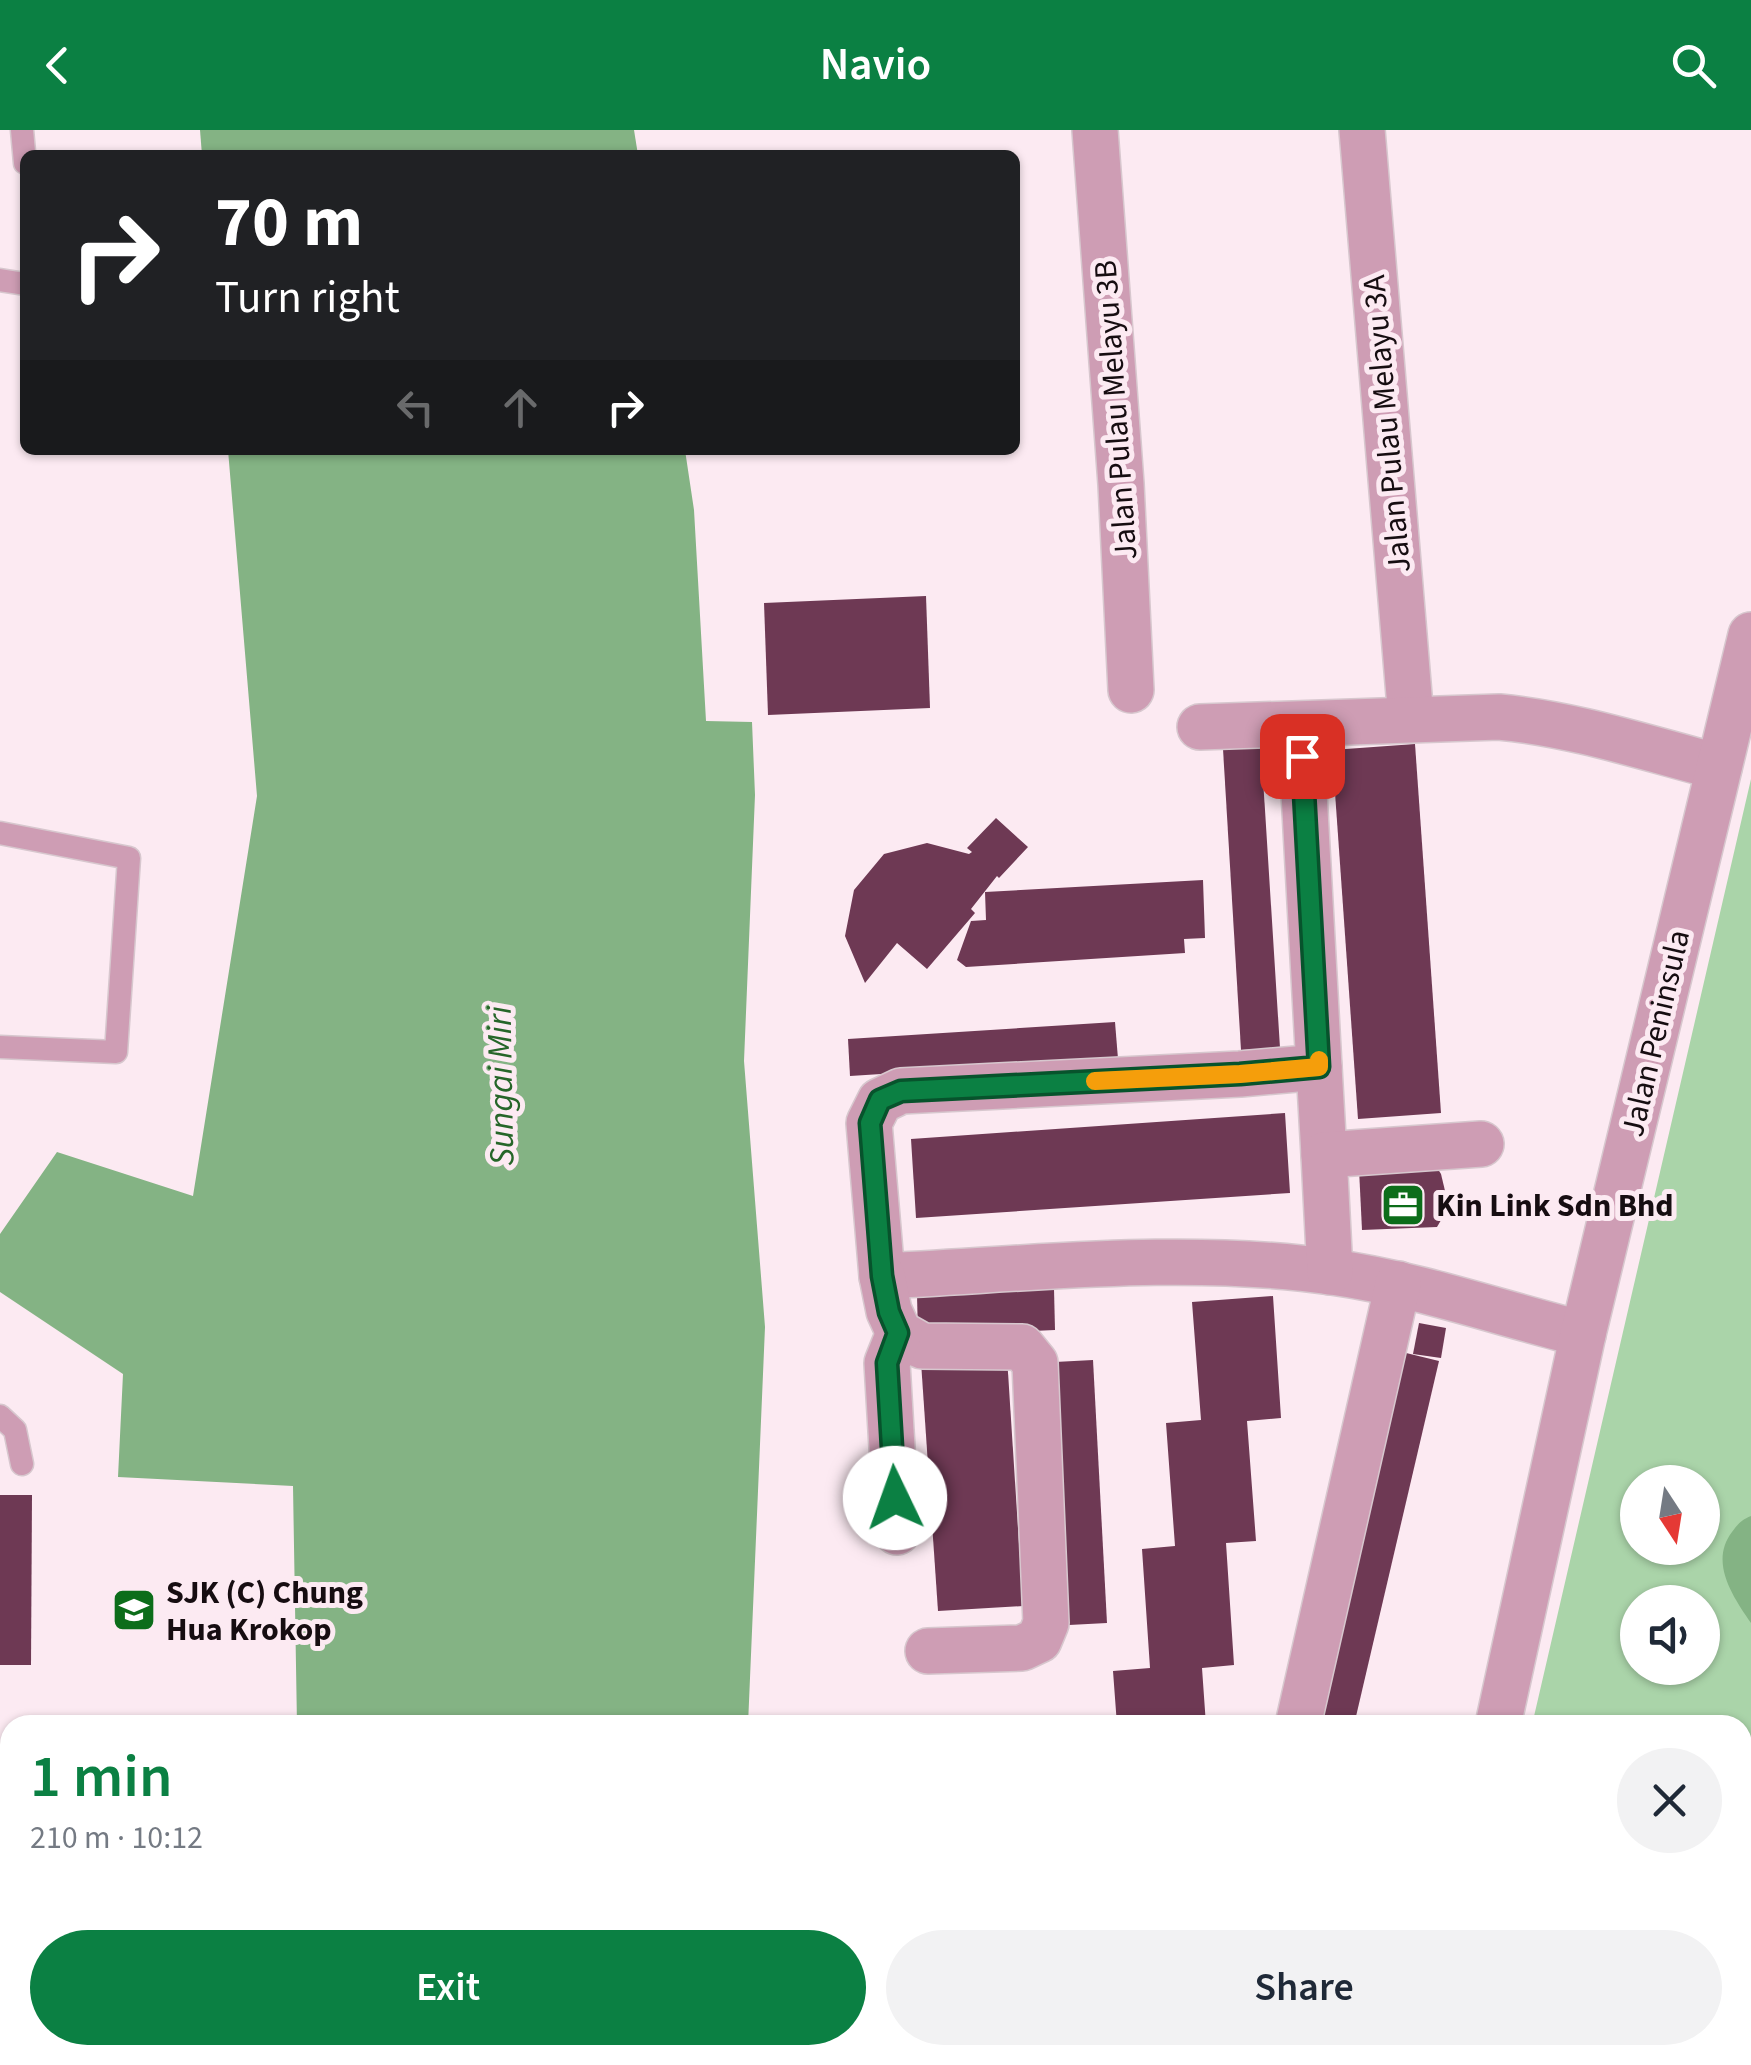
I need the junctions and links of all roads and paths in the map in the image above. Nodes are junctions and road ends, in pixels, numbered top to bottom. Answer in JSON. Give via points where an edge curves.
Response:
{"nodes":[{"id":1,"x":1095,"y":130,"type":"edge"},
{"id":2,"x":1362,"y":130,"type":"edge"},
{"id":3,"x":1751,"y":635,"type":"edge"},
{"id":4,"x":1131,"y":690,"type":"dead end"},
{"id":5,"x":1411,"y":719,"type":"junction"},
{"id":6,"x":1200,"y":727,"type":"dead end"},
{"id":7,"x":1302,"y":756,"type":"dead end"},
{"id":8,"x":1719,"y":767,"type":"junction"},
{"id":9,"x":0,"y":833,"type":"edge"},
{"id":10,"x":0,"y":1047,"type":"edge"},
{"id":11,"x":1319,"y":1067,"type":"junction"},
{"id":12,"x":1481,"y":1144,"type":"dead end"},
{"id":13,"x":1324,"y":1155,"type":"junction"},
{"id":14,"x":1330,"y":1272,"type":"junction"},
{"id":15,"x":882,"y":1276,"type":"junction"},
{"id":16,"x":1398,"y":1284,"type":"junction"},
{"id":17,"x":898,"y":1333,"type":"junction"},
{"id":18,"x":1583,"y":1334,"type":"junction"},
{"id":19,"x":0,"y":1416,"type":"edge"},
{"id":20,"x":22,"y":1464,"type":"dead end"},
{"id":21,"x":897,"y":1532,"type":"dead end"},
{"id":22,"x":928,"y":1652,"type":"dead end"},
{"id":23,"x":1300,"y":1715,"type":"edge"},
{"id":24,"x":1500,"y":1715,"type":"edge"}],
"edges":[{"from":1,"to":4,"type":"street","name":"Jalan Pulau Melayu 3B"},
{"from":2,"to":5,"type":"street","name":"Jalan Pulau Melayu 3A"},
{"from":3,"to":8,"type":"street","name":"Jalan Peninsula"},
{"from":5,"to":6,"type":"street"},
{"from":5,"to":8,"type":"street","via":[[1528,720]]},
{"from":7,"to":11,"type":"street"},
{"from":8,"to":18,"type":"street","name":"Jalan Peninsula"},
{"from":9,"to":10,"type":"lane","via":[[129,858],[116,1052]]},
{"from":11,"to":13,"type":"street"},
{"from":11,"to":15,"type":"street","via":[[901,1091],[880,1100],[870,1123]]},
{"from":12,"to":13,"type":"street"},
{"from":13,"to":14,"type":"street"},
{"from":14,"to":15,"type":"street","via":[[1195,1261]]},
{"from":14,"to":16,"type":"street"},
{"from":15,"to":17,"type":"street"},
{"from":16,"to":18,"type":"street"},
{"from":16,"to":23,"type":"street"},
{"from":17,"to":21,"type":"street","via":[[887,1363]]},
{"from":17,"to":22,"type":"street","via":[[922,1346],[1022,1347],[1035,1363],[1046,1623],[1040,1640],[1022,1648]]},
{"from":18,"to":24,"type":"street","name":"Jalan Peninsula"},
{"from":19,"to":20,"type":"lane","via":[[16,1430]]}]}
